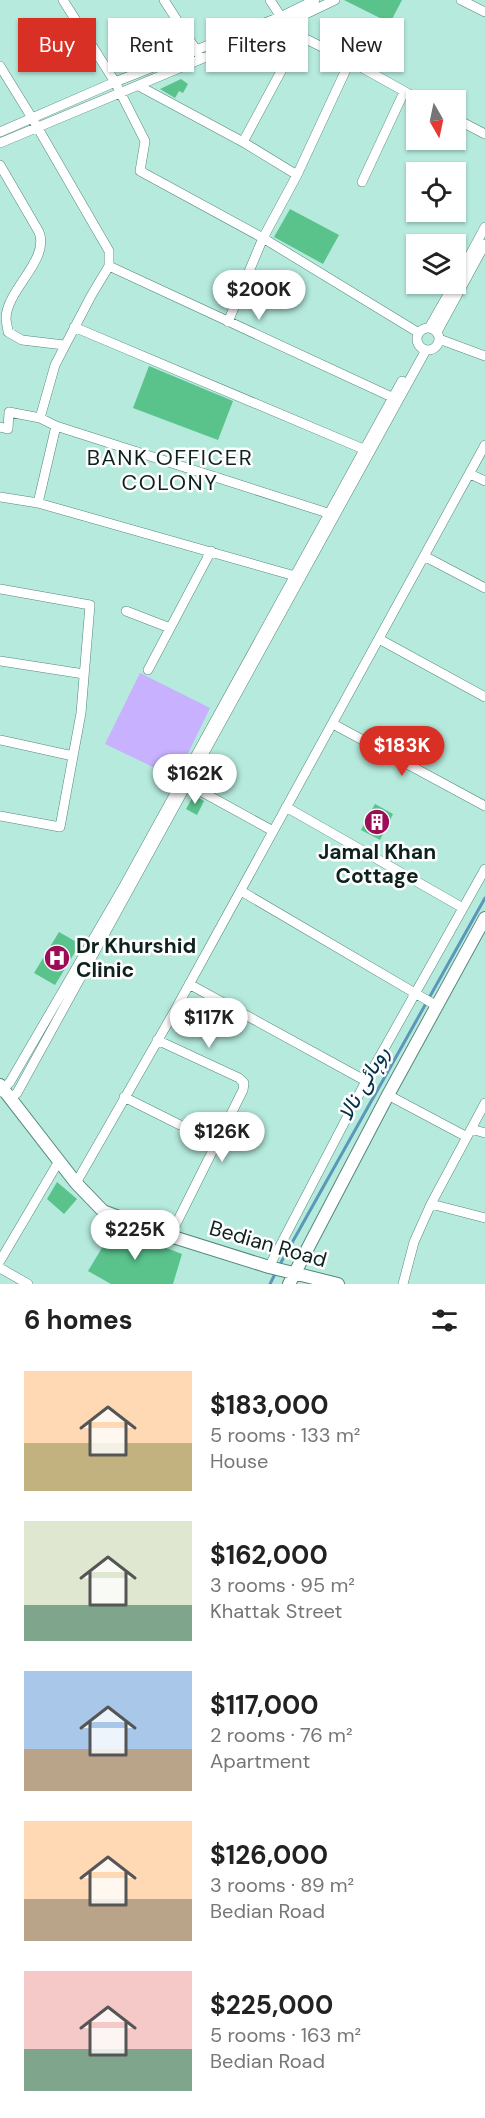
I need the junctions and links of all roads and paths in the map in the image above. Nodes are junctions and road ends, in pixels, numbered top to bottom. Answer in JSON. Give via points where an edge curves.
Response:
{"nodes":[{"id":1,"x":63,"y":0,"type":"edge"},
{"id":2,"x":164,"y":0,"type":"edge"},
{"id":3,"x":270,"y":0,"type":"edge"},
{"id":4,"x":315,"y":0,"type":"edge"},
{"id":5,"x":335,"y":0,"type":"edge"},
{"id":6,"x":461,"y":0,"type":"edge"},
{"id":7,"x":485,"y":12,"type":"edge"},
{"id":8,"x":282,"y":18,"type":"edge"},
{"id":9,"x":286,"y":18,"type":"edge"},
{"id":10,"x":288,"y":18,"type":"edge"},
{"id":11,"x":206,"y":46,"type":"edge"},
{"id":12,"x":195,"y":50,"type":"junction"},
{"id":13,"x":206,"y":57,"type":"edge"},
{"id":14,"x":203,"y":58,"type":"junction"},
{"id":15,"x":0,"y":66,"type":"edge"},
{"id":16,"x":281,"y":72,"type":"edge"},
{"id":17,"x":345,"y":72,"type":"edge"},
{"id":18,"x":369,"y":72,"type":"edge"},
{"id":19,"x":115,"y":82,"type":"junction"},
{"id":20,"x":139,"y":86,"type":"junction"},
{"id":21,"x":120,"y":92,"type":"junction"},
{"id":22,"x":404,"y":92,"type":"joint"},
{"id":23,"x":32,"y":118,"type":"junction"},
{"id":24,"x":466,"y":124,"type":"edge"},
{"id":25,"x":38,"y":127,"type":"junction"},
{"id":26,"x":0,"y":132,"type":"edge"},
{"id":27,"x":485,"y":134,"type":"edge"},
{"id":28,"x":243,"y":142,"type":"junction"},
{"id":29,"x":0,"y":143,"type":"edge"},
{"id":30,"x":0,"y":165,"type":"edge"},
{"id":31,"x":297,"y":175,"type":"junction"},
{"id":32,"x":362,"y":182,"type":"dead end"},
{"id":33,"x":485,"y":227,"type":"edge"},
{"id":34,"x":263,"y":238,"type":"junction"},
{"id":35,"x":485,"y":244,"type":"edge"},
{"id":36,"x":466,"y":262,"type":"edge"},
{"id":37,"x":110,"y":266,"type":"junction"},
{"id":38,"x":450,"y":294,"type":"edge"},
{"id":39,"x":228,"y":322,"type":"junction"},
{"id":40,"x":74,"y":327,"type":"junction"},
{"id":41,"x":419,"y":333,"type":"junction"},
{"id":42,"x":435,"y":333,"type":"junction"},
{"id":43,"x":64,"y":345,"type":"junction"},
{"id":44,"x":423,"y":349,"type":"junction"},
{"id":45,"x":485,"y":356,"type":"edge"},
{"id":46,"x":395,"y":399,"type":"junction"},
{"id":47,"x":40,"y":418,"type":"junction"},
{"id":48,"x":56,"y":426,"type":"junction"},
{"id":49,"x":0,"y":427,"type":"edge"},
{"id":50,"x":485,"y":445,"type":"edge"},
{"id":51,"x":367,"y":450,"type":"junction"},
{"id":52,"x":471,"y":474,"type":"junction"},
{"id":53,"x":485,"y":481,"type":"edge"},
{"id":54,"x":0,"y":497,"type":"edge"},
{"id":55,"x":38,"y":503,"type":"junction"},
{"id":56,"x":333,"y":514,"type":"junction"},
{"id":57,"x":211,"y":551,"type":"junction"},
{"id":58,"x":424,"y":556,"type":"junction"},
{"id":59,"x":295,"y":576,"type":"junction"},
{"id":60,"x":485,"y":588,"type":"edge"},
{"id":61,"x":0,"y":589,"type":"edge"},
{"id":62,"x":126,"y":611,"type":"dead end"},
{"id":63,"x":170,"y":628,"type":"junction"},
{"id":64,"x":379,"y":639,"type":"junction"},
{"id":65,"x":0,"y":661,"type":"edge"},
{"id":66,"x":148,"y":670,"type":"dead end"},
{"id":67,"x":84,"y":674,"type":"junction"},
{"id":68,"x":485,"y":697,"type":"edge"},
{"id":69,"x":333,"y":724,"type":"junction"},
{"id":70,"x":0,"y":740,"type":"edge"},
{"id":71,"x":73,"y":756,"type":"junction"},
{"id":72,"x":184,"y":782,"type":"junction"},
{"id":73,"x":286,"y":807,"type":"junction"},
{"id":74,"x":485,"y":807,"type":"edge"},
{"id":75,"x":0,"y":816,"type":"edge"},
{"id":76,"x":273,"y":831,"type":"junction"},
{"id":77,"x":485,"y":869,"type":"edge"},
{"id":78,"x":241,"y":891,"type":"junction"},
{"id":79,"x":463,"y":908,"type":"junction"},
{"id":80,"x":484,"y":920,"type":"edge"},
{"id":81,"x":189,"y":984,"type":"junction"},
{"id":82,"x":427,"y":999,"type":"junction"},
{"id":83,"x":157,"y":1040,"type":"junction"},
{"id":84,"x":366,"y":1081,"type":"junction"},
{"id":85,"x":3,"y":1091,"type":"edge"},
{"id":86,"x":387,"y":1095,"type":"junction"},
{"id":87,"x":124,"y":1097,"type":"junction"},
{"id":88,"x":485,"y":1104,"type":"edge"},
{"id":89,"x":180,"y":1125,"type":"dead end"},
{"id":90,"x":469,"y":1133,"type":"junction"},
{"id":91,"x":485,"y":1133,"type":"edge"},
{"id":92,"x":59,"y":1161,"type":"junction"},
{"id":93,"x":76,"y":1183,"type":"junction"},
{"id":94,"x":431,"y":1204,"type":"junction"},
{"id":95,"x":485,"y":1218,"type":"edge"},
{"id":96,"x":171,"y":1236,"type":"junction"},
{"id":97,"x":0,"y":1261,"type":"edge"},
{"id":98,"x":0,"y":1268,"type":"edge"},
{"id":99,"x":271,"y":1268,"type":"junction"},
{"id":100,"x":291,"y":1277,"type":"edge"},
{"id":101,"x":28,"y":1284,"type":"edge"},
{"id":102,"x":338,"y":1284,"type":"edge"},
{"id":103,"x":403,"y":1284,"type":"edge"}],
"edges":[{"from":1,"to":19,"type":"street"},
{"from":2,"to":12,"type":"street"},
{"from":3,"to":8,"type":"street"},
{"from":4,"to":9,"type":"street"},
{"from":5,"to":10,"type":"street"},
{"from":6,"to":7,"type":"street"},
{"from":11,"to":12,"type":"street"},
{"from":12,"to":14,"type":"street"},
{"from":12,"to":19,"type":"street"},
{"from":13,"to":14,"type":"street"},
{"from":14,"to":20,"type":"street"},
{"from":15,"to":23,"type":"street"},
{"from":16,"to":28,"type":"street"},
{"from":17,"to":31,"type":"street"},
{"from":18,"to":22,"type":"street"},
{"from":19,"to":21,"type":"street"},
{"from":19,"to":23,"type":"street"},
{"from":20,"to":21,"type":"street"},
{"from":20,"to":28,"type":"street"},
{"from":21,"to":25,"type":"street"},
{"from":21,"to":34,"type":"street","via":[[145,141],[140,171]]},
{"from":22,"to":32,"type":"street"},
{"from":23,"to":25,"type":"street"},
{"from":23,"to":26,"type":"street"},
{"from":24,"to":27,"type":"street"},
{"from":25,"to":29,"type":"street"},
{"from":25,"to":37,"type":"street","via":[[109,251]]},
{"from":28,"to":31,"type":"street"},
{"from":30,"to":43,"type":"street","via":[[39,232],[41,244],[14,293],[6,317],[9,332],[22,340]]},
{"from":31,"to":34,"type":"street"},
{"from":33,"to":36,"type":"street"},
{"from":34,"to":39,"type":"street"},
{"from":34,"to":41,"type":"street"},
{"from":35,"to":42,"type":"street"},
{"from":37,"to":39,"type":"street"},
{"from":37,"to":40,"type":"street"},
{"from":38,"to":42,"type":"street"},
{"from":39,"to":46,"type":"street"},
{"from":40,"to":43,"type":"street"},
{"from":40,"to":51,"type":"street"},
{"from":41,"to":42,"type":"street"},
{"from":41,"to":44,"type":"street","via":[[417,341]]},
{"from":42,"to":44,"type":"street","via":[[435,348]]},
{"from":42,"to":45,"type":"street"},
{"from":43,"to":47,"type":"street"},
{"from":44,"to":46,"type":"street"},
{"from":46,"to":51,"type":"street"},
{"from":47,"to":48,"type":"street"},
{"from":47,"to":49,"type":"street","via":[[9,412],[8,429]]},
{"from":48,"to":55,"type":"street"},
{"from":48,"to":56,"type":"street"},
{"from":50,"to":52,"type":"street"},
{"from":51,"to":56,"type":"street"},
{"from":52,"to":53,"type":"street"},
{"from":52,"to":58,"type":"street"},
{"from":54,"to":55,"type":"street"},
{"from":55,"to":57,"type":"street"},
{"from":56,"to":59,"type":"street"},
{"from":56,"to":72,"type":"street"},
{"from":57,"to":59,"type":"street"},
{"from":57,"to":63,"type":"street"},
{"from":58,"to":60,"type":"street"},
{"from":58,"to":64,"type":"street"},
{"from":59,"to":72,"type":"street"},
{"from":61,"to":67,"type":"street","via":[[90,605]]},
{"from":62,"to":63,"type":"street"},
{"from":63,"to":66,"type":"street"},
{"from":64,"to":68,"type":"street"},
{"from":64,"to":69,"type":"street"},
{"from":65,"to":67,"type":"street"},
{"from":67,"to":71,"type":"street"},
{"from":69,"to":73,"type":"street"},
{"from":69,"to":74,"type":"street"},
{"from":70,"to":71,"type":"street"},
{"from":71,"to":75,"type":"street","via":[[60,827]]},
{"from":72,"to":76,"type":"street"},
{"from":72,"to":85,"type":"street","via":[[43,1036]]},
{"from":73,"to":76,"type":"street"},
{"from":73,"to":79,"type":"street"},
{"from":76,"to":78,"type":"street"},
{"from":77,"to":79,"type":"street"},
{"from":78,"to":81,"type":"street"},
{"from":78,"to":82,"type":"street"},
{"from":79,"to":82,"type":"street"},
{"from":80,"to":82,"type":"street"},
{"from":81,"to":83,"type":"street"},
{"from":81,"to":84,"type":"street"},
{"from":82,"to":84,"type":"street"},
{"from":82,"to":86,"type":"street"},
{"from":83,"to":87,"type":"street"},
{"from":83,"to":96,"type":"street","via":[[243,1083]]},
{"from":84,"to":99,"type":"street"},
{"from":85,"to":92,"type":"street","name":"Bedian Road"},
{"from":86,"to":90,"type":"street"},
{"from":86,"to":100,"type":"street"},
{"from":87,"to":89,"type":"street"},
{"from":87,"to":93,"type":"street"},
{"from":88,"to":90,"type":"street"},
{"from":90,"to":91,"type":"street"},
{"from":90,"to":94,"type":"street"},
{"from":92,"to":93,"type":"street","name":"Bedian Road"},
{"from":92,"to":97,"type":"street"},
{"from":93,"to":96,"type":"street","name":"Bedian Road","via":[[103,1211]]},
{"from":94,"to":95,"type":"street"},
{"from":94,"to":103,"type":"street","via":[[414,1242]]},
{"from":96,"to":99,"type":"street","name":"Bedian Road"},
{"from":98,"to":101,"type":"street"},
{"from":99,"to":100,"type":"street","name":"Bedian Road"},
{"from":100,"to":102,"type":"street","name":"Bedian Road"}]}
